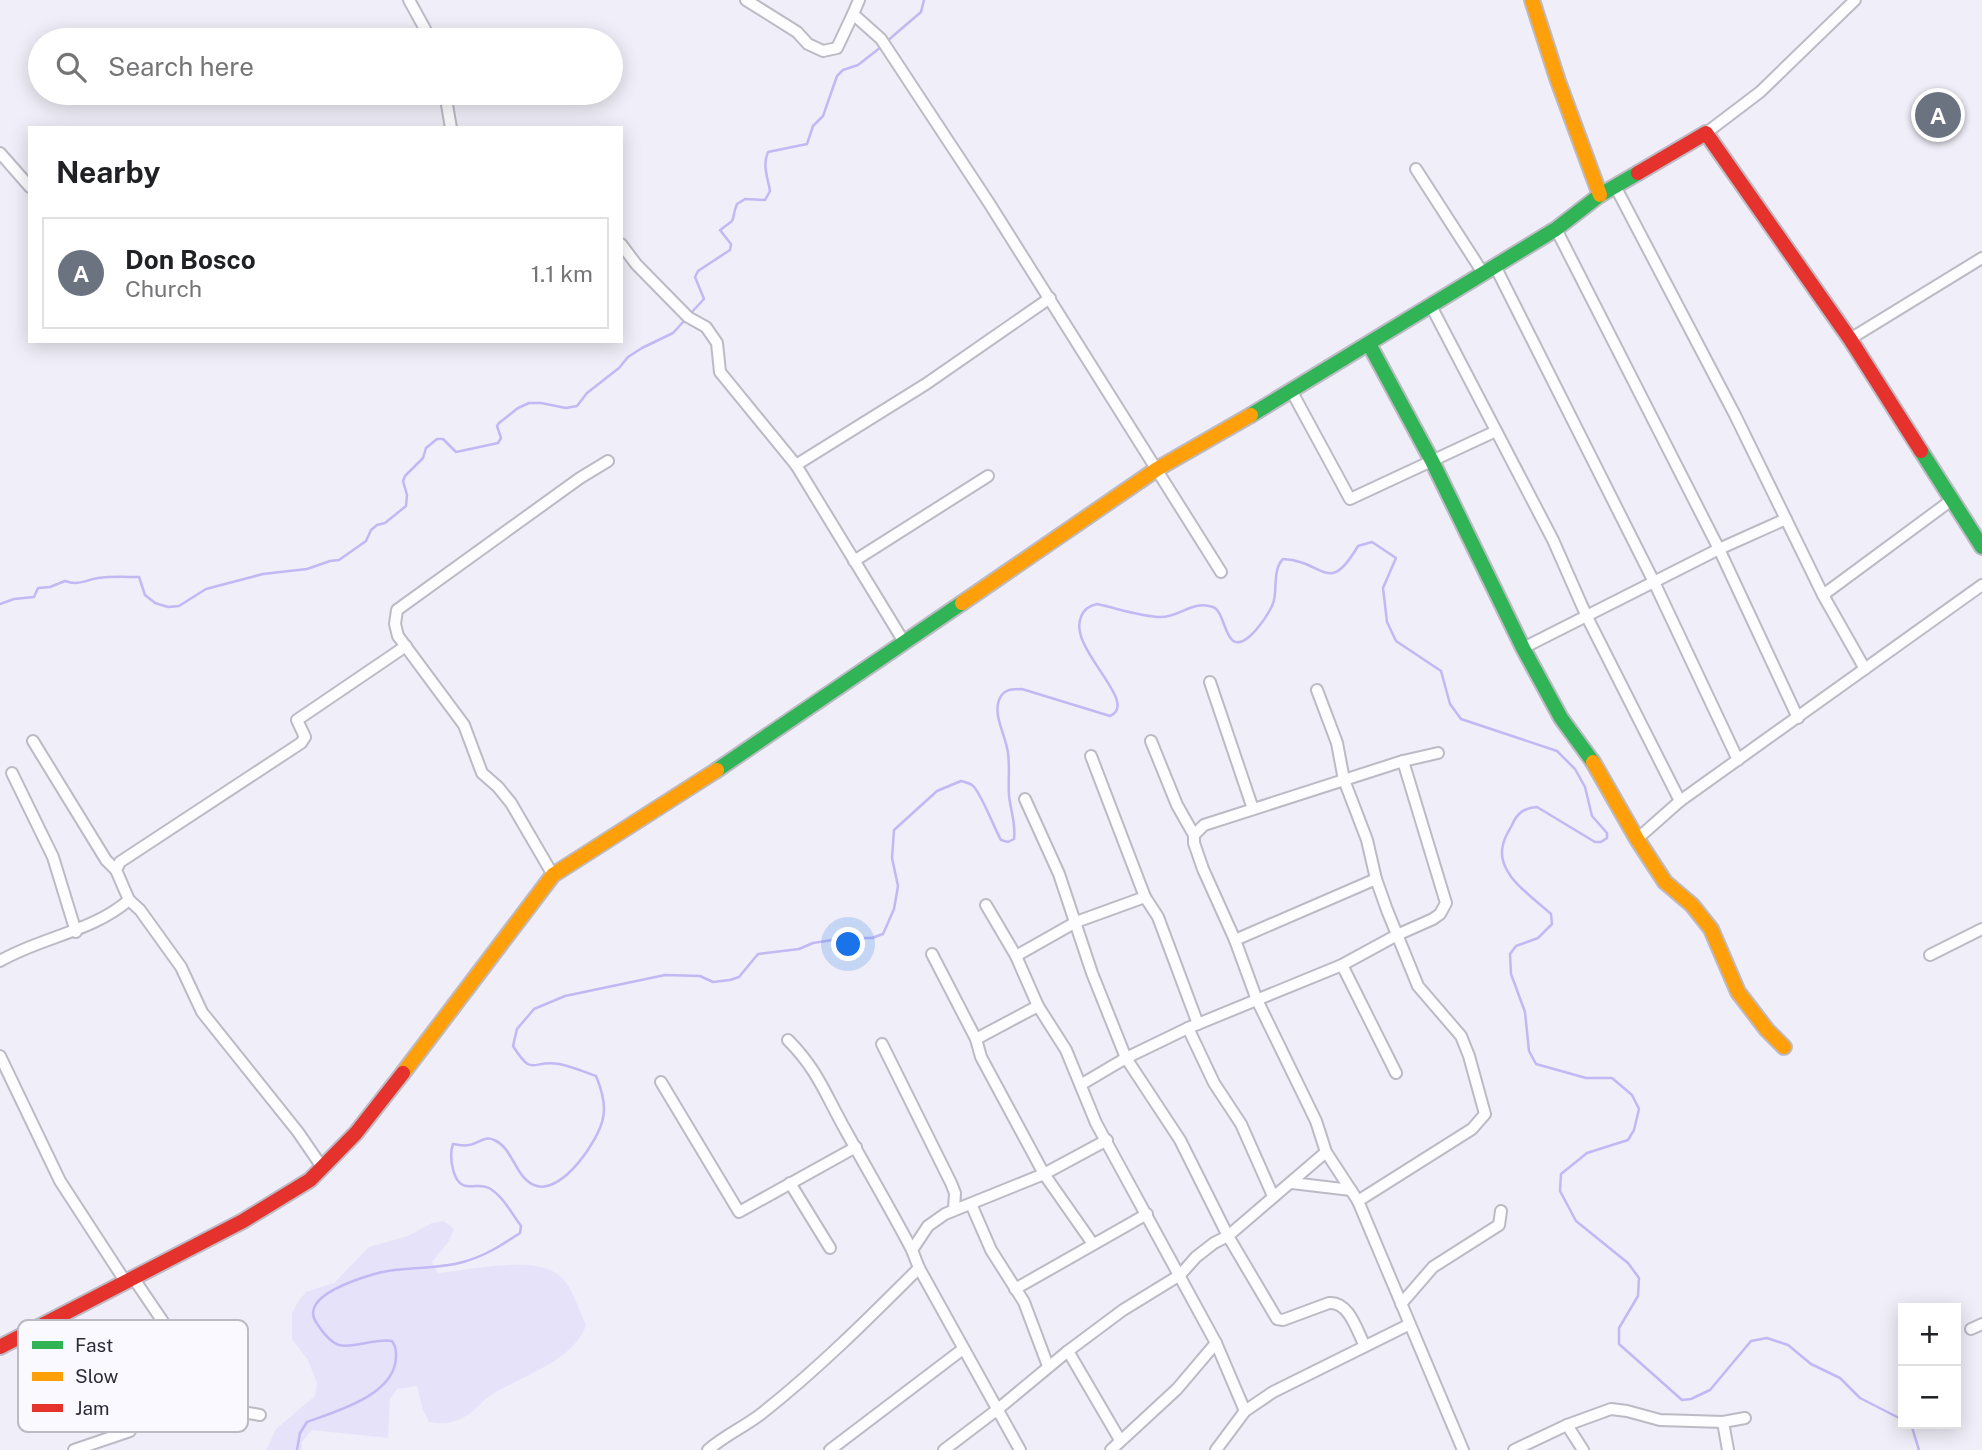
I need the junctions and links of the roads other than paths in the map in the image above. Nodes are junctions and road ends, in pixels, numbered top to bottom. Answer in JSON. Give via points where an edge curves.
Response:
{"nodes":[{"id":1,"x":409,"y":0,"type":"edge"},
{"id":2,"x":746,"y":0,"type":"edge"},
{"id":3,"x":859,"y":0,"type":"edge"},
{"id":4,"x":1532,"y":0,"type":"edge"},
{"id":5,"x":1855,"y":0,"type":"edge"},
{"id":6,"x":853,"y":14,"type":"junction"},
{"id":7,"x":424,"y":28,"type":"edge"},
{"id":8,"x":447,"y":105,"type":"edge"},
{"id":9,"x":451,"y":126,"type":"edge"},
{"id":10,"x":1706,"y":133,"type":"junction"},
{"id":11,"x":0,"y":153,"type":"edge"},
{"id":12,"x":1416,"y":169,"type":"dead end"},
{"id":13,"x":28,"y":185,"type":"edge"},
{"id":14,"x":1615,"y":186,"type":"junction"},
{"id":15,"x":1600,"y":195,"type":"junction"},
{"id":16,"x":1556,"y":229,"type":"junction"},
{"id":17,"x":623,"y":247,"type":"edge"},
{"id":18,"x":1982,"y":258,"type":"edge"},
{"id":19,"x":1489,"y":270,"type":"junction"},
{"id":20,"x":1050,"y":298,"type":"junction"},
{"id":21,"x":1430,"y":304,"type":"junction"},
{"id":22,"x":1850,"y":339,"type":"junction"},
{"id":23,"x":1369,"y":344,"type":"junction"},
{"id":24,"x":1292,"y":392,"type":"junction"},
{"id":25,"x":1496,"y":431,"type":"junction"},
{"id":26,"x":608,"y":461,"type":"dead end"},
{"id":27,"x":1432,"y":461,"type":"junction"},
{"id":28,"x":796,"y":465,"type":"junction"},
{"id":29,"x":1157,"y":469,"type":"junction"},
{"id":30,"x":988,"y":476,"type":"dead end"},
{"id":31,"x":1953,"y":499,"type":"junction"},
{"id":32,"x":1786,"y":519,"type":"junction"},
{"id":33,"x":1982,"y":547,"type":"edge"},
{"id":34,"x":1719,"y":549,"type":"junction"},
{"id":35,"x":854,"y":561,"type":"junction"},
{"id":36,"x":1221,"y":572,"type":"dead end"},
{"id":37,"x":1654,"y":582,"type":"junction"},
{"id":38,"x":1982,"y":585,"type":"edge"},
{"id":39,"x":1823,"y":595,"type":"junction"},
{"id":40,"x":1587,"y":617,"type":"junction"},
{"id":41,"x":904,"y":642,"type":"junction"},
{"id":42,"x":406,"y":646,"type":"junction"},
{"id":43,"x":1523,"y":648,"type":"junction"},
{"id":44,"x":1865,"y":669,"type":"junction"},
{"id":45,"x":1210,"y":682,"type":"dead end"},
{"id":46,"x":1317,"y":690,"type":"dead end"},
{"id":47,"x":1798,"y":718,"type":"junction"},
{"id":48,"x":33,"y":741,"type":"dead end"},
{"id":49,"x":1151,"y":741,"type":"dead end"},
{"id":50,"x":1437,"y":753,"type":"dead end"},
{"id":51,"x":1091,"y":757,"type":"dead end"},
{"id":52,"x":1738,"y":760,"type":"junction"},
{"id":53,"x":1403,"y":761,"type":"junction"},
{"id":54,"x":12,"y":773,"type":"dead end"},
{"id":55,"x":1344,"y":780,"type":"junction"},
{"id":56,"x":1025,"y":799,"type":"dead end"},
{"id":57,"x":1680,"y":801,"type":"junction"},
{"id":58,"x":1254,"y":809,"type":"junction"},
{"id":59,"x":1195,"y":835,"type":"junction"},
{"id":60,"x":1637,"y":839,"type":"junction"},
{"id":61,"x":116,"y":870,"type":"junction"},
{"id":62,"x":553,"y":875,"type":"junction"},
{"id":63,"x":1376,"y":879,"type":"junction"},
{"id":64,"x":1145,"y":897,"type":"junction"},
{"id":65,"x":130,"y":900,"type":"junction"},
{"id":66,"x":986,"y":905,"type":"dead end"},
{"id":67,"x":1076,"y":922,"type":"junction"},
{"id":68,"x":1982,"y":929,"type":"edge"},
{"id":69,"x":75,"y":932,"type":"junction"},
{"id":70,"x":1397,"y":935,"type":"junction"},
{"id":71,"x":1235,"y":940,"type":"junction"},
{"id":72,"x":932,"y":954,"type":"dead end"},
{"id":73,"x":1930,"y":954,"type":"dead end"},
{"id":74,"x":1016,"y":956,"type":"junction"},
{"id":75,"x":0,"y":961,"type":"edge"},
{"id":76,"x":1342,"y":965,"type":"junction"},
{"id":77,"x":1258,"y":1000,"type":"junction"},
{"id":78,"x":1038,"y":1006,"type":"junction"},
{"id":79,"x":1193,"y":1026,"type":"junction"},
{"id":80,"x":975,"y":1039,"type":"junction"},
{"id":81,"x":788,"y":1040,"type":"dead end"},
{"id":82,"x":882,"y":1044,"type":"dead end"},
{"id":83,"x":1784,"y":1047,"type":"dead end"},
{"id":84,"x":0,"y":1056,"type":"edge"},
{"id":85,"x":1126,"y":1058,"type":"junction"},
{"id":86,"x":1396,"y":1073,"type":"dead end"},
{"id":87,"x":660,"y":1082,"type":"dead end"},
{"id":88,"x":1082,"y":1084,"type":"junction"},
{"id":89,"x":1107,"y":1140,"type":"junction"},
{"id":90,"x":856,"y":1147,"type":"junction"},
{"id":91,"x":1325,"y":1152,"type":"junction"},
{"id":92,"x":322,"y":1167,"type":"junction"},
{"id":93,"x":1044,"y":1174,"type":"junction"},
{"id":94,"x":790,"y":1183,"type":"junction"},
{"id":95,"x":1292,"y":1183,"type":"junction"},
{"id":96,"x":1351,"y":1190,"type":"junction"},
{"id":97,"x":1273,"y":1196,"type":"junction"},
{"id":98,"x":1358,"y":1201,"type":"junction"},
{"id":99,"x":971,"y":1204,"type":"junction"},
{"id":100,"x":954,"y":1209,"type":"junction"},
{"id":101,"x":1501,"y":1211,"type":"dead end"},
{"id":102,"x":1147,"y":1214,"type":"junction"},
{"id":103,"x":1228,"y":1236,"type":"junction"},
{"id":104,"x":1093,"y":1244,"type":"junction"},
{"id":105,"x":830,"y":1248,"type":"dead end"},
{"id":106,"x":912,"y":1250,"type":"junction"},
{"id":107,"x":919,"y":1268,"type":"junction"},
{"id":108,"x":1180,"y":1275,"type":"junction"},
{"id":109,"x":130,"y":1280,"type":"junction"},
{"id":110,"x":1015,"y":1289,"type":"junction"},
{"id":111,"x":1401,"y":1304,"type":"junction"},
{"id":112,"x":52,"y":1320,"type":"edge"},
{"id":113,"x":158,"y":1320,"type":"edge"},
{"id":114,"x":1408,"y":1325,"type":"junction"},
{"id":115,"x":18,"y":1338,"type":"edge"},
{"id":116,"x":1216,"y":1343,"type":"junction"},
{"id":117,"x":1365,"y":1346,"type":"junction"},
{"id":118,"x":0,"y":1347,"type":"edge"},
{"id":119,"x":963,"y":1349,"type":"junction"},
{"id":120,"x":1068,"y":1351,"type":"junction"},
{"id":121,"x":1048,"y":1366,"type":"junction"},
{"id":122,"x":998,"y":1409,"type":"junction"},
{"id":123,"x":1245,"y":1411,"type":"junction"},
{"id":124,"x":248,"y":1413,"type":"edge"},
{"id":125,"x":260,"y":1415,"type":"dead end"},
{"id":126,"x":1745,"y":1419,"type":"dead end"},
{"id":127,"x":1723,"y":1422,"type":"junction"},
{"id":128,"x":1567,"y":1425,"type":"junction"},
{"id":129,"x":128,"y":1432,"type":"edge"},
{"id":130,"x":1120,"y":1440,"type":"junction"},
{"id":131,"x":74,"y":1450,"type":"edge"},
{"id":132,"x":708,"y":1450,"type":"edge"},
{"id":133,"x":830,"y":1450,"type":"edge"},
{"id":134,"x":944,"y":1450,"type":"edge"},
{"id":135,"x":1020,"y":1450,"type":"edge"},
{"id":136,"x":1111,"y":1450,"type":"edge"},
{"id":137,"x":1216,"y":1450,"type":"edge"},
{"id":138,"x":1463,"y":1450,"type":"edge"},
{"id":139,"x":1514,"y":1450,"type":"edge"},
{"id":140,"x":1583,"y":1450,"type":"edge"},
{"id":141,"x":1728,"y":1450,"type":"edge"}],
"edges":[{"from":1,"to":7,"type":"street"},
{"from":2,"to":6,"type":"street","via":[[823,51],[836,48]]},
{"from":3,"to":6,"type":"street"},
{"from":4,"to":15,"type":"street"},
{"from":5,"to":10,"type":"street","via":[[1760,92]]},
{"from":6,"to":20,"type":"street","via":[[881,39]]},
{"from":8,"to":9,"type":"street"},
{"from":10,"to":14,"type":"street"},
{"from":10,"to":22,"type":"street"},
{"from":11,"to":13,"type":"street"},
{"from":12,"to":19,"type":"street"},
{"from":14,"to":15,"type":"street"},
{"from":14,"to":32,"type":"street"},
{"from":15,"to":16,"type":"street"},
{"from":16,"to":19,"type":"street"},
{"from":16,"to":34,"type":"street"},
{"from":17,"to":28,"type":"street","via":[[688,317],[706,327],[717,343],[720,372]]},
{"from":18,"to":22,"type":"street"},
{"from":19,"to":21,"type":"street"},
{"from":19,"to":37,"type":"street"},
{"from":20,"to":28,"type":"street","via":[[926,384]]},
{"from":20,"to":29,"type":"street"},
{"from":21,"to":23,"type":"street"},
{"from":21,"to":25,"type":"street"},
{"from":22,"to":31,"type":"street"},
{"from":23,"to":24,"type":"street"},
{"from":23,"to":27,"type":"street"},
{"from":24,"to":27,"type":"street","via":[[1350,499]]},
{"from":24,"to":29,"type":"street"},
{"from":25,"to":27,"type":"street"},
{"from":25,"to":40,"type":"street"},
{"from":26,"to":42,"type":"street","via":[[397,610],[395,624]]},
{"from":27,"to":43,"type":"street"},
{"from":28,"to":35,"type":"street"},
{"from":29,"to":36,"type":"street"},
{"from":29,"to":41,"type":"street"},
{"from":30,"to":35,"type":"street"},
{"from":31,"to":33,"type":"street"},
{"from":31,"to":39,"type":"street"},
{"from":32,"to":34,"type":"street"},
{"from":32,"to":39,"type":"street"},
{"from":34,"to":37,"type":"street"},
{"from":34,"to":47,"type":"street"},
{"from":35,"to":41,"type":"street"},
{"from":37,"to":40,"type":"street"},
{"from":37,"to":52,"type":"street"},
{"from":38,"to":44,"type":"street"},
{"from":39,"to":44,"type":"street"},
{"from":40,"to":43,"type":"street"},
{"from":40,"to":57,"type":"street"},
{"from":41,"to":62,"type":"street"},
{"from":42,"to":61,"type":"street","via":[[297,720],[304,737],[301,743],[120,862]]},
{"from":42,"to":62,"type":"street","via":[[464,725],[482,773],[511,803]]},
{"from":43,"to":60,"type":"street","via":[[1560,718],[1601,774]]},
{"from":44,"to":47,"type":"street"},
{"from":45,"to":58,"type":"street"},
{"from":46,"to":55,"type":"street","via":[[1337,743]]},
{"from":47,"to":52,"type":"street"},
{"from":48,"to":61,"type":"street"},
{"from":49,"to":59,"type":"street"},
{"from":50,"to":53,"type":"street"},
{"from":51,"to":64,"type":"street"},
{"from":52,"to":57,"type":"street"},
{"from":53,"to":55,"type":"street"},
{"from":53,"to":70,"type":"street","via":[[1446,903],[1433,919]]},
{"from":54,"to":69,"type":"street","via":[[53,857]]},
{"from":55,"to":58,"type":"street"},
{"from":55,"to":63,"type":"street"},
{"from":56,"to":67,"type":"street"},
{"from":57,"to":60,"type":"street"},
{"from":58,"to":59,"type":"street","via":[[1204,825]]},
{"from":59,"to":71,"type":"street","via":[[1203,869]]},
{"from":60,"to":83,"type":"street","via":[[1665,882],[1711,929],[1738,992]]},
{"from":61,"to":65,"type":"street"},
{"from":62,"to":92,"type":"street","via":[[356,1133]]},
{"from":63,"to":70,"type":"street"},
{"from":63,"to":71,"type":"street"},
{"from":64,"to":67,"type":"street"},
{"from":64,"to":79,"type":"street","via":[[1158,917]]},
{"from":65,"to":69,"type":"street"},
{"from":65,"to":92,"type":"street","via":[[180,967],[202,1012]]},
{"from":66,"to":74,"type":"street"},
{"from":67,"to":74,"type":"street"},
{"from":67,"to":85,"type":"street"},
{"from":68,"to":73,"type":"street"},
{"from":69,"to":75,"type":"street"},
{"from":70,"to":76,"type":"street"},
{"from":70,"to":98,"type":"street","via":[[1418,986],[1461,1036],[1485,1114],[1472,1129]]},
{"from":71,"to":77,"type":"street"},
{"from":72,"to":80,"type":"street"},
{"from":74,"to":78,"type":"street"},
{"from":76,"to":77,"type":"street"},
{"from":76,"to":86,"type":"street"},
{"from":77,"to":79,"type":"street"},
{"from":77,"to":91,"type":"street","via":[[1316,1121]]},
{"from":78,"to":80,"type":"street"},
{"from":78,"to":88,"type":"street"},
{"from":79,"to":85,"type":"street"},
{"from":79,"to":97,"type":"street","via":[[1214,1083],[1241,1124]]},
{"from":80,"to":93,"type":"street"},
{"from":81,"to":90,"type":"street","via":[[824,1086]]},
{"from":82,"to":100,"type":"street","via":[[951,1183]]},
{"from":84,"to":109,"type":"street","via":[[61,1181]]},
{"from":85,"to":88,"type":"street"},
{"from":85,"to":103,"type":"street","via":[[1180,1140]]},
{"from":87,"to":94,"type":"street","via":[[739,1212]]},
{"from":88,"to":89,"type":"street"},
{"from":89,"to":93,"type":"street"},
{"from":89,"to":102,"type":"street"},
{"from":90,"to":94,"type":"street"},
{"from":90,"to":106,"type":"street"},
{"from":91,"to":95,"type":"street"},
{"from":91,"to":96,"type":"street"},
{"from":92,"to":109,"type":"street","via":[[310,1180],[243,1221]]},
{"from":93,"to":99,"type":"street"},
{"from":93,"to":104,"type":"street"},
{"from":94,"to":105,"type":"street"},
{"from":95,"to":96,"type":"street"},
{"from":95,"to":97,"type":"street"},
{"from":96,"to":98,"type":"street"},
{"from":97,"to":103,"type":"street"},
{"from":98,"to":111,"type":"street"},
{"from":99,"to":100,"type":"street"},
{"from":99,"to":110,"type":"street"},
{"from":100,"to":106,"type":"street","via":[[928,1226]]},
{"from":101,"to":111,"type":"street","via":[[1499,1224],[1433,1267]]},
{"from":102,"to":104,"type":"street"},
{"from":102,"to":108,"type":"street"},
{"from":103,"to":108,"type":"street","via":[[1196,1257]]},
{"from":103,"to":117,"type":"street","via":[[1277,1319],[1338,1302]]},
{"from":104,"to":110,"type":"street"},
{"from":106,"to":107,"type":"street"},
{"from":107,"to":119,"type":"street"},
{"from":107,"to":132,"type":"street","via":[[803,1379]]},
{"from":108,"to":116,"type":"street"},
{"from":108,"to":120,"type":"street"},
{"from":109,"to":112,"type":"street"},
{"from":109,"to":113,"type":"street"},
{"from":110,"to":121,"type":"street"},
{"from":111,"to":114,"type":"street"},
{"from":114,"to":117,"type":"street"},
{"from":114,"to":138,"type":"street"},
{"from":115,"to":118,"type":"street"},
{"from":116,"to":123,"type":"street"},
{"from":116,"to":130,"type":"street","via":[[1177,1389]]},
{"from":117,"to":123,"type":"street"},
{"from":119,"to":122,"type":"street"},
{"from":119,"to":133,"type":"street"},
{"from":120,"to":121,"type":"street"},
{"from":120,"to":130,"type":"street"},
{"from":121,"to":122,"type":"street"},
{"from":122,"to":134,"type":"street"},
{"from":122,"to":135,"type":"street"},
{"from":123,"to":137,"type":"street"},
{"from":124,"to":125,"type":"street"},
{"from":126,"to":127,"type":"street"},
{"from":127,"to":128,"type":"street","via":[[1660,1420],[1611,1409]]},
{"from":127,"to":141,"type":"street"},
{"from":128,"to":139,"type":"street"},
{"from":128,"to":140,"type":"street"},
{"from":129,"to":131,"type":"street"},
{"from":130,"to":136,"type":"street"}]}
